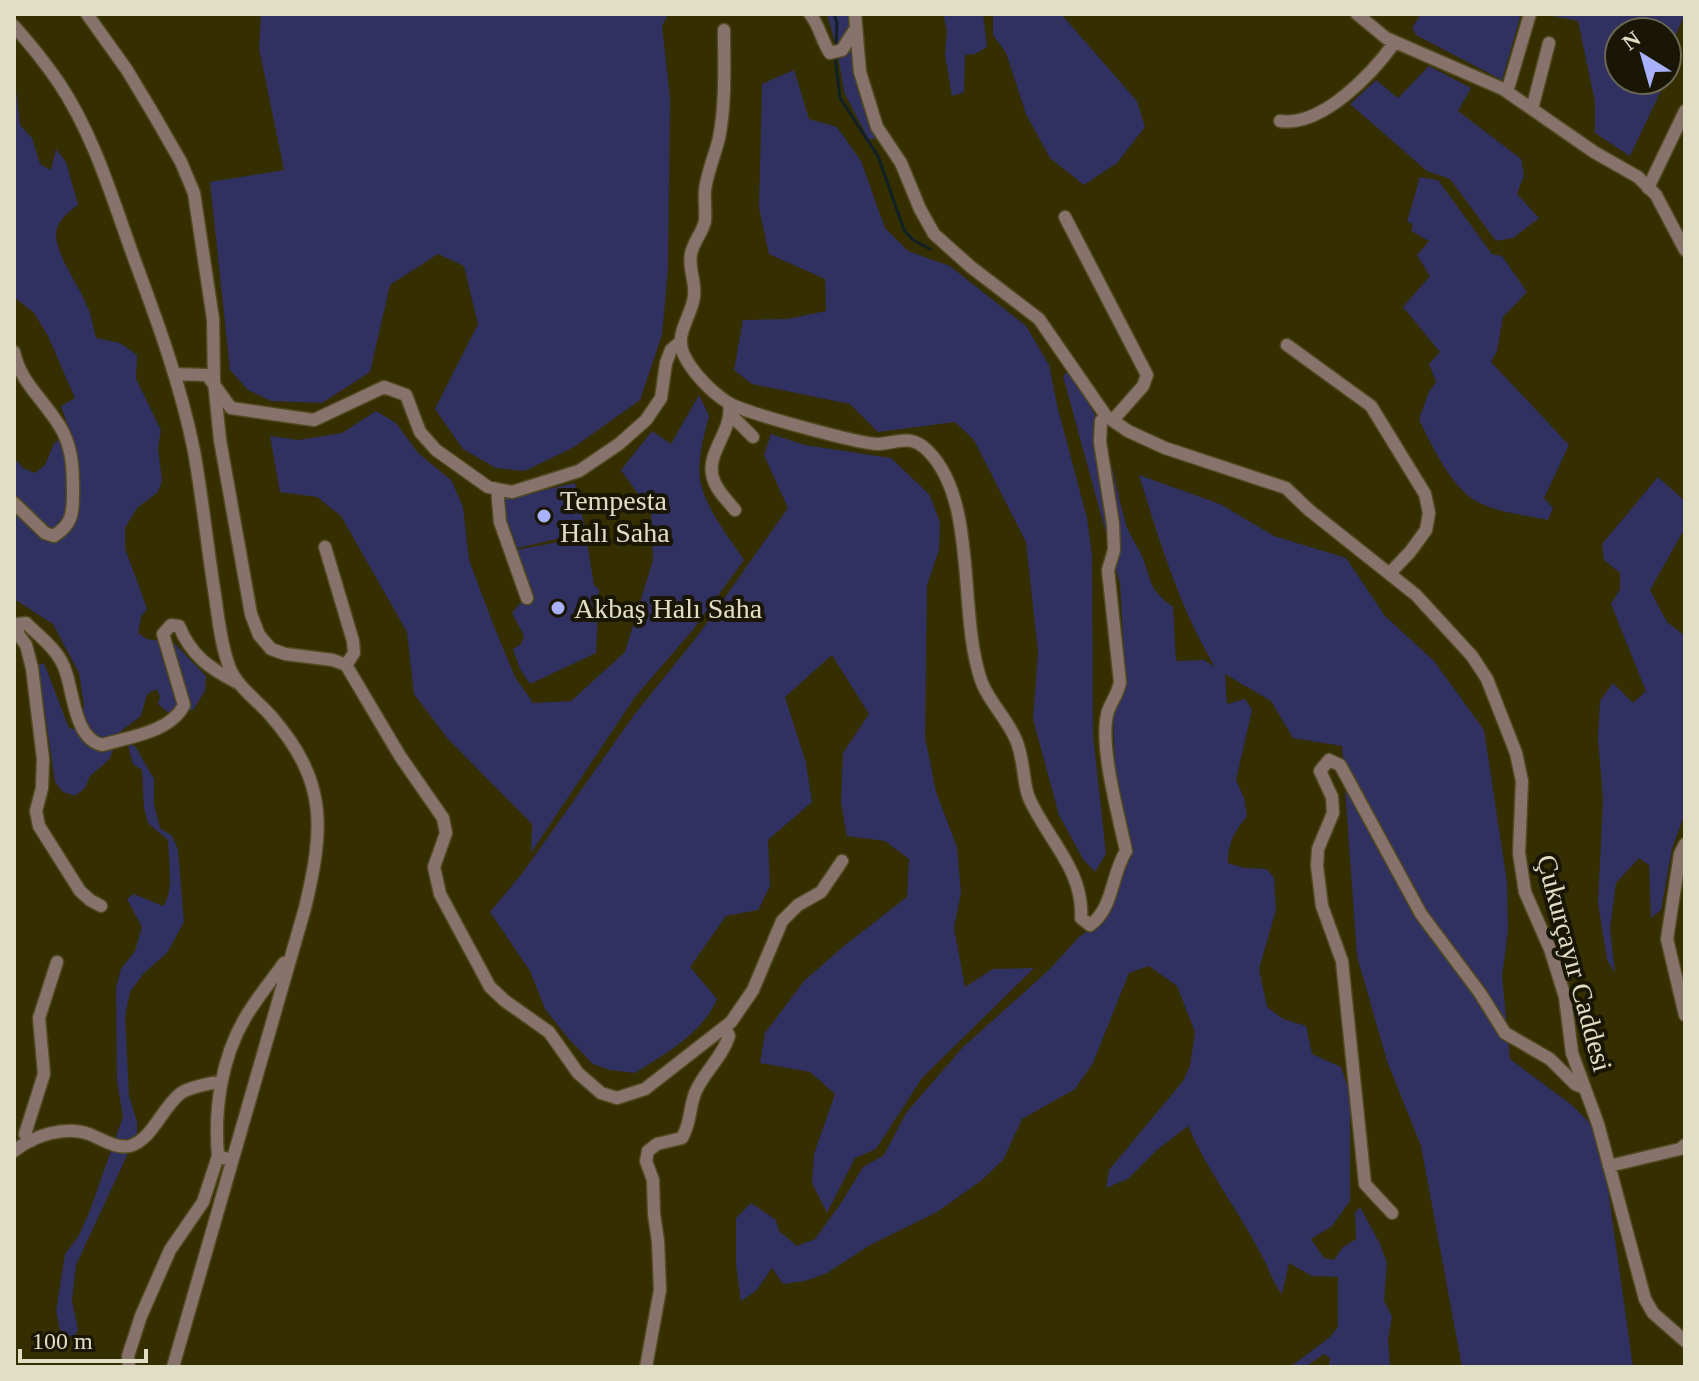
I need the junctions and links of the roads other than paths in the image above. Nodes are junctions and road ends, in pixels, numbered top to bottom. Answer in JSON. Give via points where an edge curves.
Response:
{"nodes":[{"id":1,"x":87,"y":14,"type":"edge"},
{"id":2,"x":810,"y":14,"type":"edge"},
{"id":3,"x":1357,"y":14,"type":"edge"},
{"id":4,"x":1530,"y":14,"type":"edge"},
{"id":5,"x":855,"y":21,"type":"edge"},
{"id":6,"x":14,"y":26,"type":"edge"},
{"id":7,"x":724,"y":30,"type":"dead end"},
{"id":8,"x":1395,"y":42,"type":"junction"},
{"id":9,"x":1549,"y":43,"type":"dead end"},
{"id":10,"x":1507,"y":92,"type":"junction"},
{"id":11,"x":1532,"y":109,"type":"junction"},
{"id":12,"x":1685,"y":111,"type":"edge"},
{"id":13,"x":1280,"y":121,"type":"dead end"},
{"id":14,"x":1648,"y":188,"type":"junction"},
{"id":15,"x":1065,"y":217,"type":"dead end"},
{"id":16,"x":1685,"y":250,"type":"edge"},
{"id":17,"x":679,"y":343,"type":"junction"},
{"id":18,"x":1287,"y":345,"type":"dead end"},
{"id":19,"x":14,"y":352,"type":"edge"},
{"id":20,"x":174,"y":374,"type":"junction"},
{"id":21,"x":214,"y":381,"type":"junction"},
{"id":22,"x":730,"y":410,"type":"junction"},
{"id":23,"x":1109,"y":418,"type":"junction"},
{"id":24,"x":753,"y":437,"type":"dead end"},
{"id":25,"x":497,"y":489,"type":"junction"},
{"id":26,"x":14,"y":503,"type":"edge"},
{"id":27,"x":735,"y":510,"type":"dead end"},
{"id":28,"x":325,"y":547,"type":"dead end"},
{"id":29,"x":1390,"y":573,"type":"junction"},
{"id":30,"x":527,"y":598,"type":"dead end"},
{"id":31,"x":346,"y":665,"type":"junction"},
{"id":32,"x":239,"y":684,"type":"junction"},
{"id":33,"x":1685,"y":844,"type":"edge"},
{"id":34,"x":842,"y":861,"type":"dead end"},
{"id":35,"x":101,"y":906,"type":"dead end"},
{"id":36,"x":291,"y":954,"type":"junction"},
{"id":37,"x":57,"y":962,"type":"dead end"},
{"id":38,"x":1685,"y":1015,"type":"edge"},
{"id":39,"x":725,"y":1027,"type":"junction"},
{"id":40,"x":222,"y":1081,"type":"junction"},
{"id":41,"x":1584,"y":1088,"type":"junction"},
{"id":42,"x":31,"y":1141,"type":"junction"},
{"id":43,"x":1685,"y":1145,"type":"edge"},
{"id":44,"x":14,"y":1151,"type":"edge"},
{"id":45,"x":225,"y":1158,"type":"junction"},
{"id":46,"x":1609,"y":1166,"type":"junction"},
{"id":47,"x":1392,"y":1213,"type":"dead end"},
{"id":48,"x":1685,"y":1341,"type":"edge"},
{"id":49,"x":129,"y":1367,"type":"edge"},
{"id":50,"x":173,"y":1367,"type":"edge"},
{"id":51,"x":646,"y":1367,"type":"edge"}],
"edges":[{"from":1,"to":21,"type":"street","via":[[154,115],[194,193],[213,319]]},
{"from":2,"to":5,"type":"street","via":[[824,44],[836,52]]},
{"from":3,"to":8,"type":"street"},
{"from":4,"to":10,"type":"street"},
{"from":5,"to":23,"type":"street","name":"Çukurçayır Caddesi","via":[[860,72],[877,127],[901,163],[934,234],[1039,319]]},
{"from":6,"to":20,"type":"street","via":[[59,84],[92,144]]},
{"from":7,"to":17,"type":"street","via":[[720,136],[705,188],[704,223],[691,252],[694,295]]},
{"from":8,"to":10,"type":"street"},
{"from":8,"to":13,"type":"street","via":[[1375,69],[1334,103],[1295,123]]},
{"from":9,"to":11,"type":"street"},
{"from":10,"to":11,"type":"street"},
{"from":11,"to":14,"type":"street"},
{"from":12,"to":14,"type":"street"},
{"from":14,"to":16,"type":"street"},
{"from":15,"to":23,"type":"street","via":[[1147,375],[1143,386]]},
{"from":17,"to":22,"type":"street","via":[[685,358]]},
{"from":17,"to":25,"type":"street","via":[[671,350],[661,398],[619,444],[579,471],[512,492]]},
{"from":18,"to":29,"type":"street","via":[[1371,406],[1425,494],[1426,530]]},
{"from":19,"to":26,"type":"street","via":[[27,385],[65,435],[73,460],[73,516],[54,536]]},
{"from":20,"to":21,"type":"street","via":[[207,375]]},
{"from":20,"to":32,"type":"street","via":[[194,450],[219,627]]},
{"from":21,"to":25,"type":"street","via":[[231,408],[314,420],[384,387],[397,391],[406,395],[420,432],[436,450]]},
{"from":21,"to":31,"type":"street","via":[[220,440],[259,635],[271,649],[285,654]]},
{"from":22,"to":23,"type":"street","via":[[877,444],[914,441],[929,452],[946,478],[962,523],[971,634],[982,684],[1017,740],[1028,796],[1077,880],[1081,918],[1090,925],[1109,900],[1126,851],[1106,730],[1120,682],[1108,570],[1113,524],[1100,442],[1101,421]]},
{"from":22,"to":24,"type":"street"},
{"from":22,"to":27,"type":"street","via":[[712,476]]},
{"from":23,"to":29,"type":"street","name":"Çukurçayır Caddesi","via":[[1165,448],[1286,488]]},
{"from":25,"to":30,"type":"street","via":[[500,522]]},
{"from":28,"to":31,"type":"street","via":[[353,641],[354,653]]},
{"from":29,"to":41,"type":"street","name":"Çukurçayır Caddesi","via":[[1472,656],[1487,679],[1516,753],[1522,781],[1519,853],[1525,892],[1565,997],[1572,1053]]},
{"from":31,"to":39,"type":"street","via":[[443,818],[446,833],[434,867],[440,894],[490,987],[549,1032],[578,1073],[601,1093],[617,1098],[645,1089]]},
{"from":32,"to":35,"type":"street","via":[[203,662],[188,647],[179,626],[171,625],[163,634],[184,705],[180,714],[161,727],[102,745],[82,727],[64,665],[51,646],[26,623],[18,624],[32,668],[43,759],[39,826],[80,891]]},
{"from":32,"to":36,"type":"street","via":[[300,754],[315,797],[319,844]]},
{"from":33,"to":38,"type":"street","via":[[1667,939]]},
{"from":34,"to":39,"type":"street","via":[[821,892],[782,921],[753,990]]},
{"from":36,"to":40,"type":"street","via":[[245,1018]]},
{"from":36,"to":45,"type":"street"},
{"from":37,"to":42,"type":"street","via":[[39,1018],[44,1074],[25,1134]]},
{"from":39,"to":51,"type":"street","via":[[725,1050],[695,1092],[689,1127],[682,1138],[648,1151],[660,1290]]},
{"from":40,"to":42,"type":"street","via":[[184,1091],[134,1145],[122,1147],[70,1130]]},
{"from":40,"to":45,"type":"street","via":[[216,1134]]},
{"from":41,"to":46,"type":"street","name":"Çukurçayır Caddesi"},
{"from":41,"to":47,"type":"street","via":[[1550,1059],[1505,1033],[1421,914],[1340,765],[1329,760],[1320,771],[1333,813],[1318,849],[1322,906],[1342,961],[1365,1184]]},
{"from":42,"to":44,"type":"street"},
{"from":43,"to":46,"type":"street"},
{"from":45,"to":49,"type":"street","via":[[170,1250],[141,1316]]},
{"from":45,"to":50,"type":"street"},
{"from":46,"to":48,"type":"street","name":"Çukurçayır Caddesi","via":[[1645,1299]]}]}
